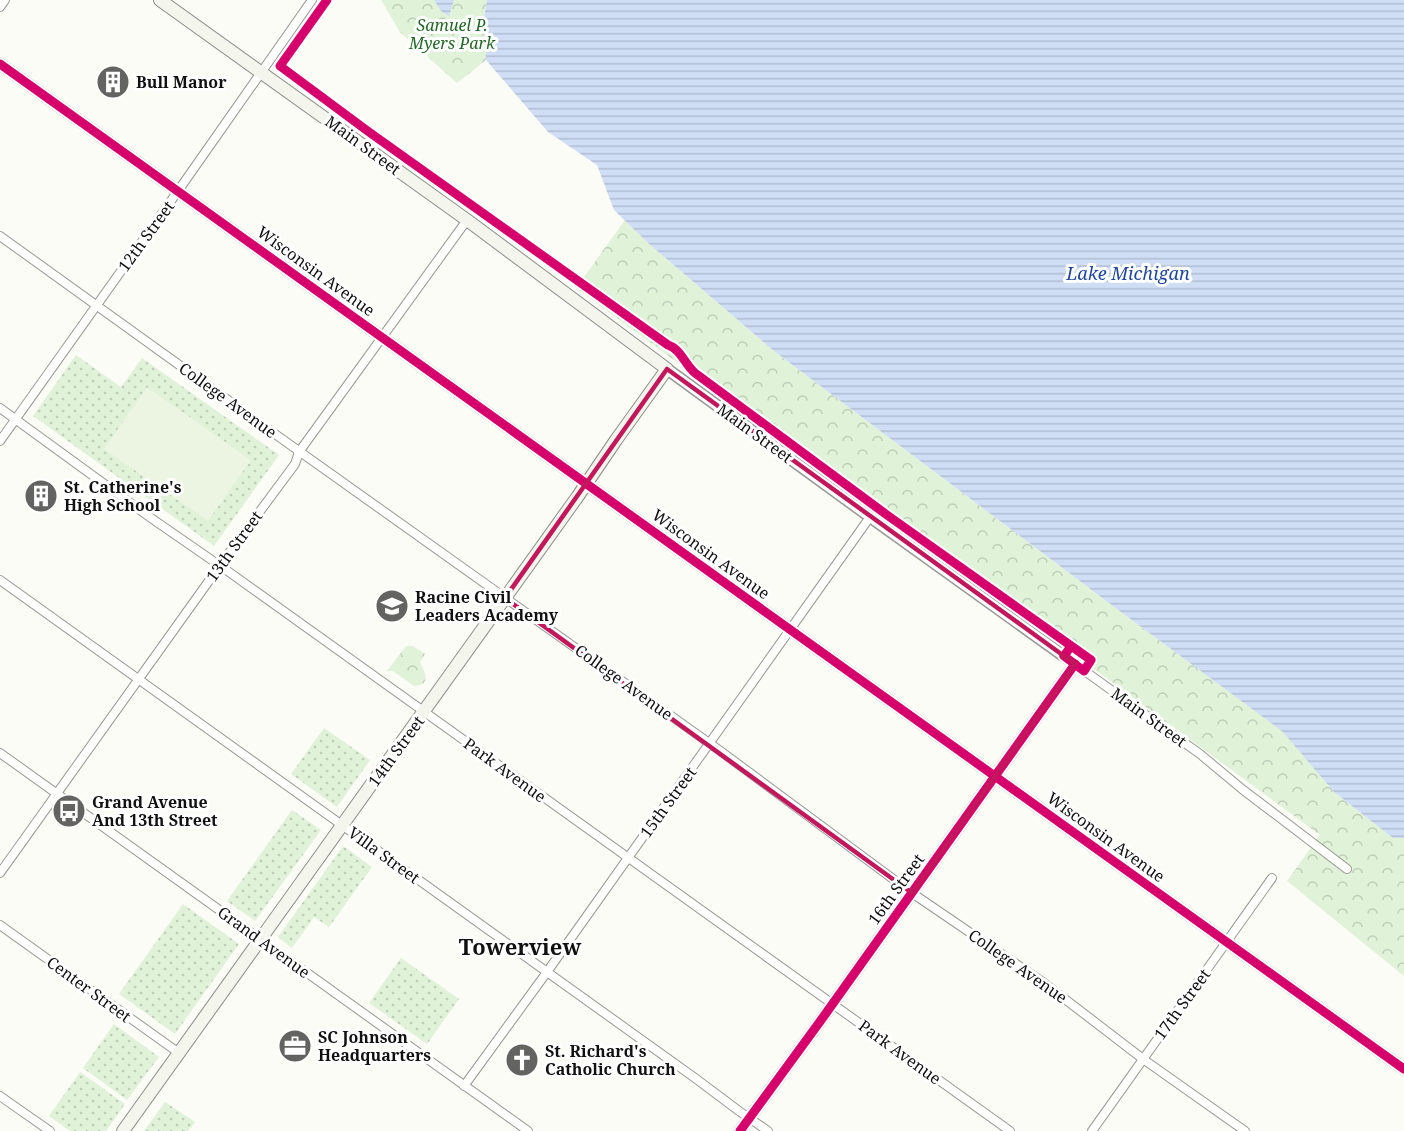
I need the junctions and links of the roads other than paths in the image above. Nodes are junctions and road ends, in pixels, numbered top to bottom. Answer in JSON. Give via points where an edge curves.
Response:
{"nodes":[{"id":1,"x":5,"y":0,"type":"edge"},
{"id":2,"x":160,"y":0,"type":"edge"},
{"id":3,"x":312,"y":0,"type":"edge"},
{"id":4,"x":0,"y":7,"type":"edge"},
{"id":5,"x":0,"y":64,"type":"edge"},
{"id":6,"x":261,"y":72,"type":"junction"},
{"id":7,"x":178,"y":191,"type":"junction"},
{"id":8,"x":467,"y":220,"type":"junction"},
{"id":9,"x":0,"y":236,"type":"edge"},
{"id":10,"x":97,"y":305,"type":"junction"},
{"id":11,"x":382,"y":337,"type":"junction"},
{"id":12,"x":667,"y":369,"type":"junction"},
{"id":13,"x":0,"y":408,"type":"edge"},
{"id":14,"x":15,"y":419,"type":"junction"},
{"id":15,"x":0,"y":441,"type":"edge"},
{"id":16,"x":299,"y":452,"type":"junction"},
{"id":17,"x":587,"y":484,"type":"junction"},
{"id":18,"x":870,"y":517,"type":"junction"},
{"id":19,"x":220,"y":565,"type":"junction"},
{"id":20,"x":0,"y":580,"type":"edge"},
{"id":21,"x":506,"y":598,"type":"junction"},
{"id":22,"x":791,"y":630,"type":"junction"},
{"id":23,"x":1075,"y":664,"type":"junction"},
{"id":24,"x":138,"y":679,"type":"junction"},
{"id":25,"x":424,"y":712,"type":"junction"},
{"id":26,"x":710,"y":744,"type":"junction"},
{"id":27,"x":0,"y":753,"type":"edge"},
{"id":28,"x":996,"y":776,"type":"junction"},
{"id":29,"x":57,"y":793,"type":"junction"},
{"id":30,"x":342,"y":826,"type":"junction"},
{"id":31,"x":628,"y":858,"type":"junction"},
{"id":32,"x":1347,"y":869,"type":"dead end"},
{"id":33,"x":0,"y":873,"type":"edge"},
{"id":34,"x":1272,"y":878,"type":"dead end"},
{"id":35,"x":912,"y":893,"type":"junction"},
{"id":36,"x":0,"y":925,"type":"edge"},
{"id":37,"x":261,"y":939,"type":"junction"},
{"id":38,"x":1227,"y":942,"type":"junction"},
{"id":39,"x":547,"y":972,"type":"junction"},
{"id":40,"x":833,"y":1004,"type":"junction"},
{"id":41,"x":179,"y":1053,"type":"junction"},
{"id":42,"x":1143,"y":1059,"type":"junction"},
{"id":43,"x":1404,"y":1068,"type":"edge"},
{"id":44,"x":464,"y":1086,"type":"junction"},
{"id":45,"x":0,"y":1096,"type":"edge"},
{"id":46,"x":749,"y":1118,"type":"junction"},
{"id":47,"x":50,"y":1131,"type":"edge"},
{"id":48,"x":123,"y":1131,"type":"edge"},
{"id":49,"x":528,"y":1131,"type":"edge"},
{"id":50,"x":740,"y":1131,"type":"edge"},
{"id":51,"x":768,"y":1131,"type":"edge"},
{"id":52,"x":1010,"y":1131,"type":"edge"},
{"id":53,"x":1092,"y":1131,"type":"edge"},
{"id":54,"x":1245,"y":1131,"type":"edge"}],
"edges":[{"from":1,"to":4,"type":"street"},
{"from":2,"to":6,"type":"main road","name":"Main Street"},
{"from":3,"to":6,"type":"street","name":"12th Street"},
{"from":5,"to":7,"type":"street","name":"Wisconsin Avenue"},
{"from":6,"to":7,"type":"street","name":"12th Street"},
{"from":6,"to":8,"type":"main road","name":"Main Street"},
{"from":7,"to":10,"type":"street","name":"12th Street"},
{"from":7,"to":11,"type":"street","name":"Wisconsin Avenue"},
{"from":8,"to":11,"type":"street","name":"13th Street"},
{"from":8,"to":12,"type":"main road","name":"Main Street"},
{"from":9,"to":10,"type":"street","name":"College Avenue"},
{"from":10,"to":14,"type":"street","name":"12th Street"},
{"from":10,"to":16,"type":"street","name":"College Avenue"},
{"from":11,"to":16,"type":"street","name":"13th Street"},
{"from":11,"to":17,"type":"street","name":"Wisconsin Avenue"},
{"from":12,"to":17,"type":"main road","name":"14th Street"},
{"from":12,"to":18,"type":"street","name":"Main Street"},
{"from":13,"to":14,"type":"street","name":"Park Avenue"},
{"from":14,"to":15,"type":"street","name":"12th Street"},
{"from":14,"to":19,"type":"street","name":"Park Avenue"},
{"from":16,"to":19,"type":"street","name":"13th Street","via":[[295,464]]},
{"from":16,"to":21,"type":"street","name":"College Avenue"},
{"from":17,"to":21,"type":"main road","name":"14th Street"},
{"from":17,"to":22,"type":"street","name":"Wisconsin Avenue"},
{"from":18,"to":22,"type":"street","name":"15th Street"},
{"from":18,"to":23,"type":"street","name":"Main Street"},
{"from":19,"to":24,"type":"street","name":"13th Street"},
{"from":19,"to":25,"type":"street","name":"Park Avenue"},
{"from":20,"to":24,"type":"street","name":"Villa Street"},
{"from":21,"to":25,"type":"main road","name":"14th Street"},
{"from":21,"to":26,"type":"street","name":"College Avenue"},
{"from":22,"to":26,"type":"street","name":"15th Street"},
{"from":22,"to":28,"type":"street","name":"Wisconsin Avenue"},
{"from":23,"to":28,"type":"street","name":"16th Street"},
{"from":23,"to":32,"type":"street","name":"Main Street","via":[[1200,754]]},
{"from":24,"to":29,"type":"street","name":"13th Street"},
{"from":24,"to":30,"type":"street","name":"Villa Street"},
{"from":25,"to":30,"type":"main road","name":"14th Street"},
{"from":25,"to":31,"type":"street","name":"Park Avenue"},
{"from":26,"to":31,"type":"street","name":"15th Street"},
{"from":26,"to":35,"type":"street","name":"College Avenue"},
{"from":27,"to":29,"type":"street","name":"Grand Avenue"},
{"from":28,"to":35,"type":"street","name":"16th Street"},
{"from":28,"to":38,"type":"street","name":"Wisconsin Avenue"},
{"from":29,"to":33,"type":"street","name":"13th Street"},
{"from":29,"to":37,"type":"street","name":"Grand Avenue"},
{"from":30,"to":37,"type":"main road","name":"14th Street"},
{"from":30,"to":39,"type":"street","name":"Villa Street"},
{"from":31,"to":39,"type":"street","name":"15th Street"},
{"from":31,"to":40,"type":"street","name":"Park Avenue"},
{"from":34,"to":38,"type":"street","name":"17th Street"},
{"from":35,"to":40,"type":"street","name":"16th Street"},
{"from":35,"to":42,"type":"street","name":"College Avenue","via":[[1044,983]]},
{"from":36,"to":41,"type":"street","name":"Center Street"},
{"from":37,"to":41,"type":"main road","name":"14th Street"},
{"from":37,"to":44,"type":"street","name":"Grand Avenue"},
{"from":38,"to":42,"type":"street","name":"17th Street"},
{"from":38,"to":43,"type":"street","name":"Wisconsin Avenue"},
{"from":39,"to":44,"type":"street","name":"15th Street"},
{"from":39,"to":46,"type":"street","name":"Villa Street"},
{"from":40,"to":46,"type":"street","name":"16th Street"},
{"from":40,"to":52,"type":"street","name":"Park Avenue"},
{"from":41,"to":48,"type":"main road","name":"14th Street"},
{"from":42,"to":53,"type":"street","name":"17th Street"},
{"from":42,"to":54,"type":"street","name":"College Avenue"},
{"from":44,"to":49,"type":"street","name":"Grand Avenue"},
{"from":45,"to":47,"type":"street"},
{"from":46,"to":50,"type":"street","name":"16th Street"},
{"from":46,"to":51,"type":"street","name":"Villa Street"}]}
